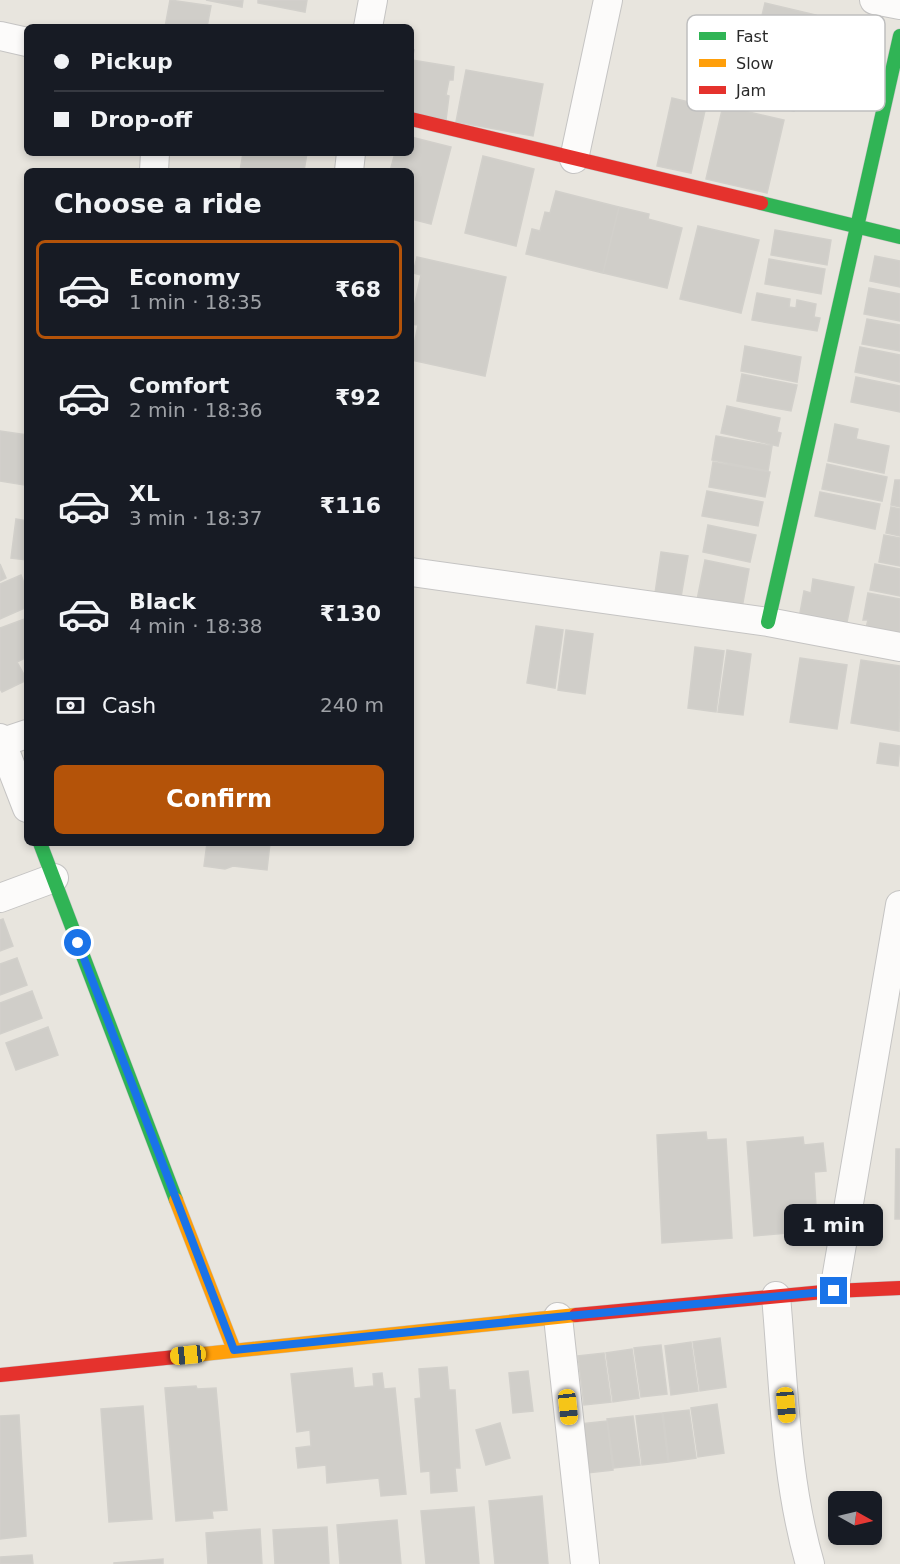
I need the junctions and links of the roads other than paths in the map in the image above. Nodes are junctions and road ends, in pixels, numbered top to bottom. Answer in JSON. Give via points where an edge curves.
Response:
{"nodes":[{"id":1,"x":373,"y":0,"type":"edge"},
{"id":2,"x":608,"y":0,"type":"edge"},
{"id":3,"x":874,"y":0,"type":"edge"},
{"id":4,"x":900,"y":5,"type":"edge"},
{"id":5,"x":369,"y":24,"type":"edge"},
{"id":6,"x":0,"y":36,"type":"edge"},
{"id":7,"x":900,"y":36,"type":"edge"},
{"id":8,"x":24,"y":41,"type":"edge"},
{"id":9,"x":885,"y":103,"type":"edge"},
{"id":10,"x":883,"y":111,"type":"edge"},
{"id":11,"x":414,"y":120,"type":"edge"},
{"id":12,"x":574,"y":159,"type":"junction"},
{"id":13,"x":857,"y":228,"type":"junction"},
{"id":14,"x":900,"y":237,"type":"edge"},
{"id":15,"x":414,"y":572,"type":"edge"},
{"id":16,"x":768,"y":622,"type":"junction"},
{"id":17,"x":900,"y":647,"type":"edge"},
{"id":18,"x":7,"y":739,"type":"edge"},
{"id":19,"x":24,"y":798,"type":"edge"},
{"id":20,"x":41,"y":846,"type":"edge"},
{"id":21,"x":54,"y":878,"type":"junction"},
{"id":22,"x":0,"y":898,"type":"edge"},
{"id":23,"x":900,"y":905,"type":"edge"},
{"id":24,"x":900,"y":1288,"type":"edge"},
{"id":25,"x":834,"y":1291,"type":"junction"},
{"id":26,"x":776,"y":1296,"type":"junction"},
{"id":27,"x":558,"y":1317,"type":"junction"},
{"id":28,"x":234,"y":1350,"type":"junction"},
{"id":29,"x":0,"y":1375,"type":"edge"},
{"id":30,"x":585,"y":1564,"type":"edge"},
{"id":31,"x":810,"y":1564,"type":"edge"}],
"edges":[{"from":1,"to":5,"type":"street"},
{"from":2,"to":12,"type":"street"},
{"from":3,"to":4,"type":"street"},
{"from":6,"to":8,"type":"street"},
{"from":7,"to":9,"type":"street"},
{"from":10,"to":13,"type":"street"},
{"from":11,"to":12,"type":"street"},
{"from":12,"to":13,"type":"street"},
{"from":13,"to":14,"type":"street"},
{"from":13,"to":16,"type":"street"},
{"from":15,"to":16,"type":"street"},
{"from":16,"to":17,"type":"street"},
{"from":18,"to":19,"type":"street"},
{"from":20,"to":21,"type":"street"},
{"from":21,"to":22,"type":"street"},
{"from":21,"to":28,"type":"street"},
{"from":23,"to":25,"type":"street"},
{"from":24,"to":25,"type":"street"},
{"from":25,"to":26,"type":"street"},
{"from":26,"to":27,"type":"street"},
{"from":26,"to":31,"type":"street","via":[[794,1482]]},
{"from":27,"to":28,"type":"street"},
{"from":27,"to":30,"type":"street"},
{"from":28,"to":29,"type":"street"}]}
